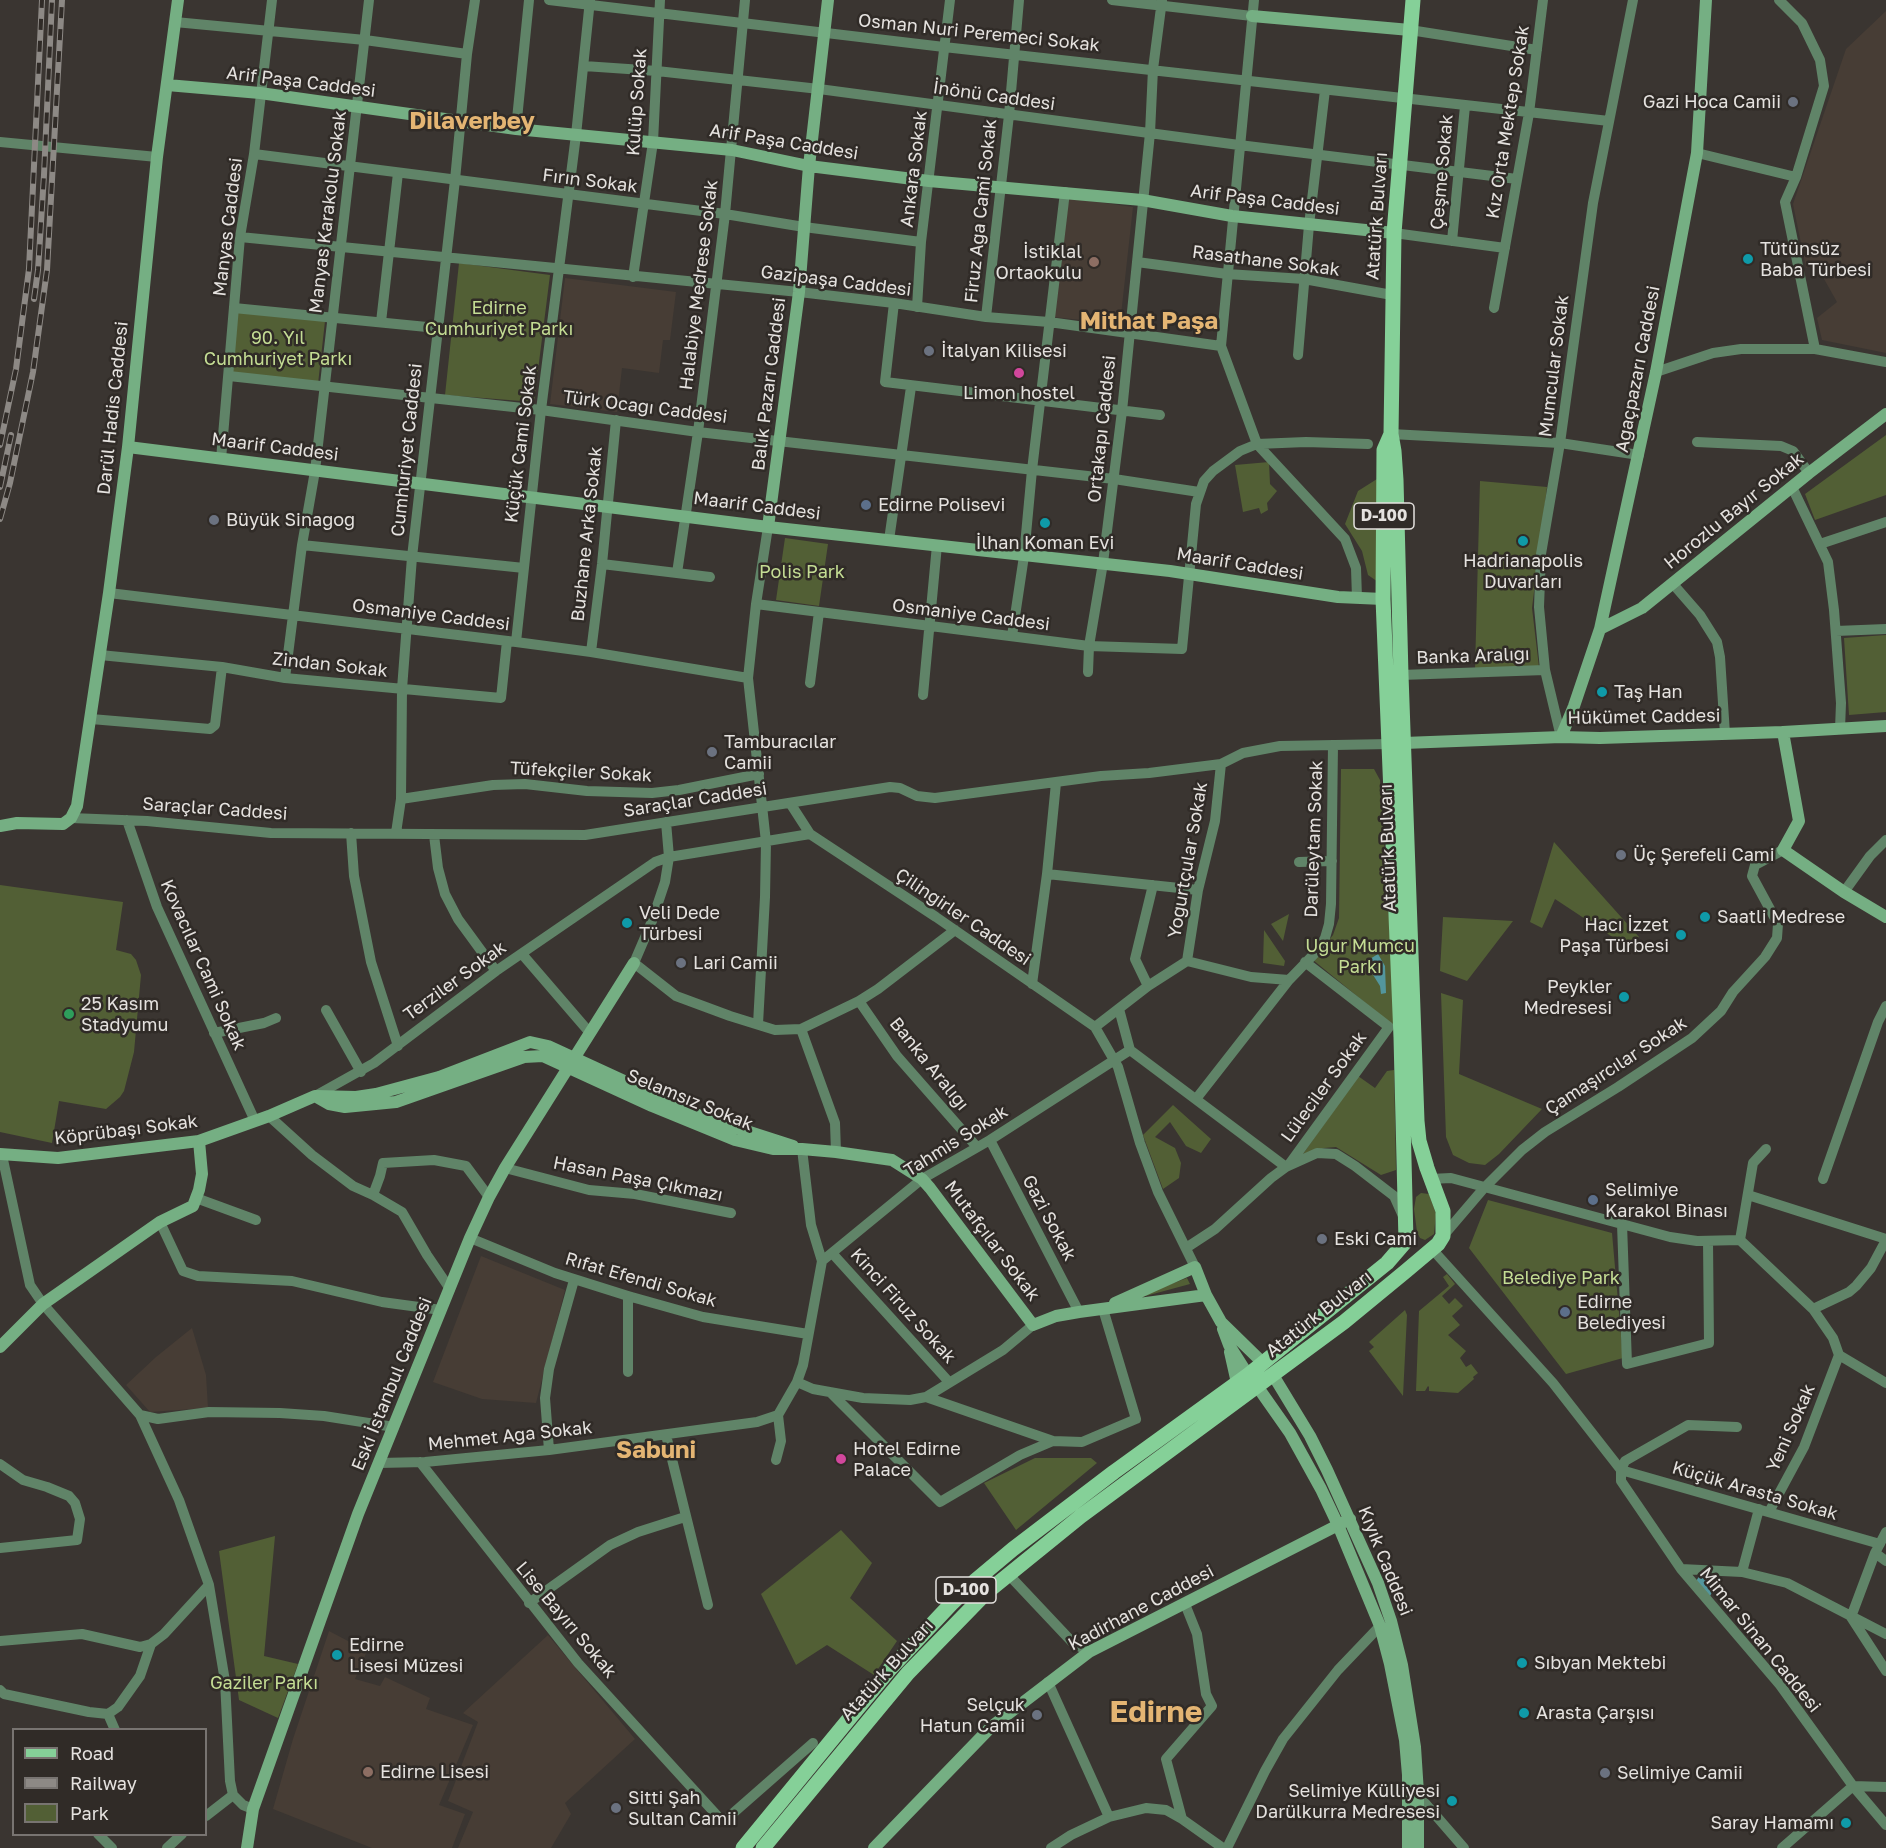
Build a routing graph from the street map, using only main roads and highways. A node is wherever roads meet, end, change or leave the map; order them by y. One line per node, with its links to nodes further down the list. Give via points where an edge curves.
1 (1413, 0): 2 (main road, Atatürk Bulvarı / D-100, via 1394,233)
2 (1391, 434): 3 (main road, Atatürk Bulvarı / D-100, via 1384,450); 4 (main road, Atatürk Bulvarı / D-100)
3 (1383, 599): 4 (main road); 5 (main road, Atatürk Bulvarı / D-100)
4 (1399, 599): 5 (main road, Atatürk Bulvarı / D-100, via 1401,675)
5 (1397, 744): 6 (main road, Atatürk Bulvarı / D-100, via 1417,1122); 7 (main road, Atatürk Bulvarı / D-100)
6 (1430, 1179): 7 (main road, via 1417,1180); 9 (main road, Atatürk Bulvarı / D-100, via 1443,1211 1443,1236)
7 (1406, 1189): 8 (main road, Atatürk Bulvarı / D-100)
8 (1407, 1226): 9 (main road, via 1416,1244); 10 (main road, Atatürk Bulvarı / D-100, via 1406,1241 1387,1263)
9 (1432, 1249): 11 (main road, Atatürk Bulvarı / D-100)
10 (1262, 1362): 11 (main road); 12 (main road, Atatürk Bulvarı / D-100)
11 (1273, 1375): 12 (main road, Atatürk Bulvarı / D-100)
12 (1247, 1381): 13 (main road, Atatürk Bulvarı / D-100, via 1114,1472 959,1596 890,1669); 14 (main road, Atatürk Bulvarı / D-100, via 977,1602 908,1673)
13 (743, 1848)
14 (763, 1848)

